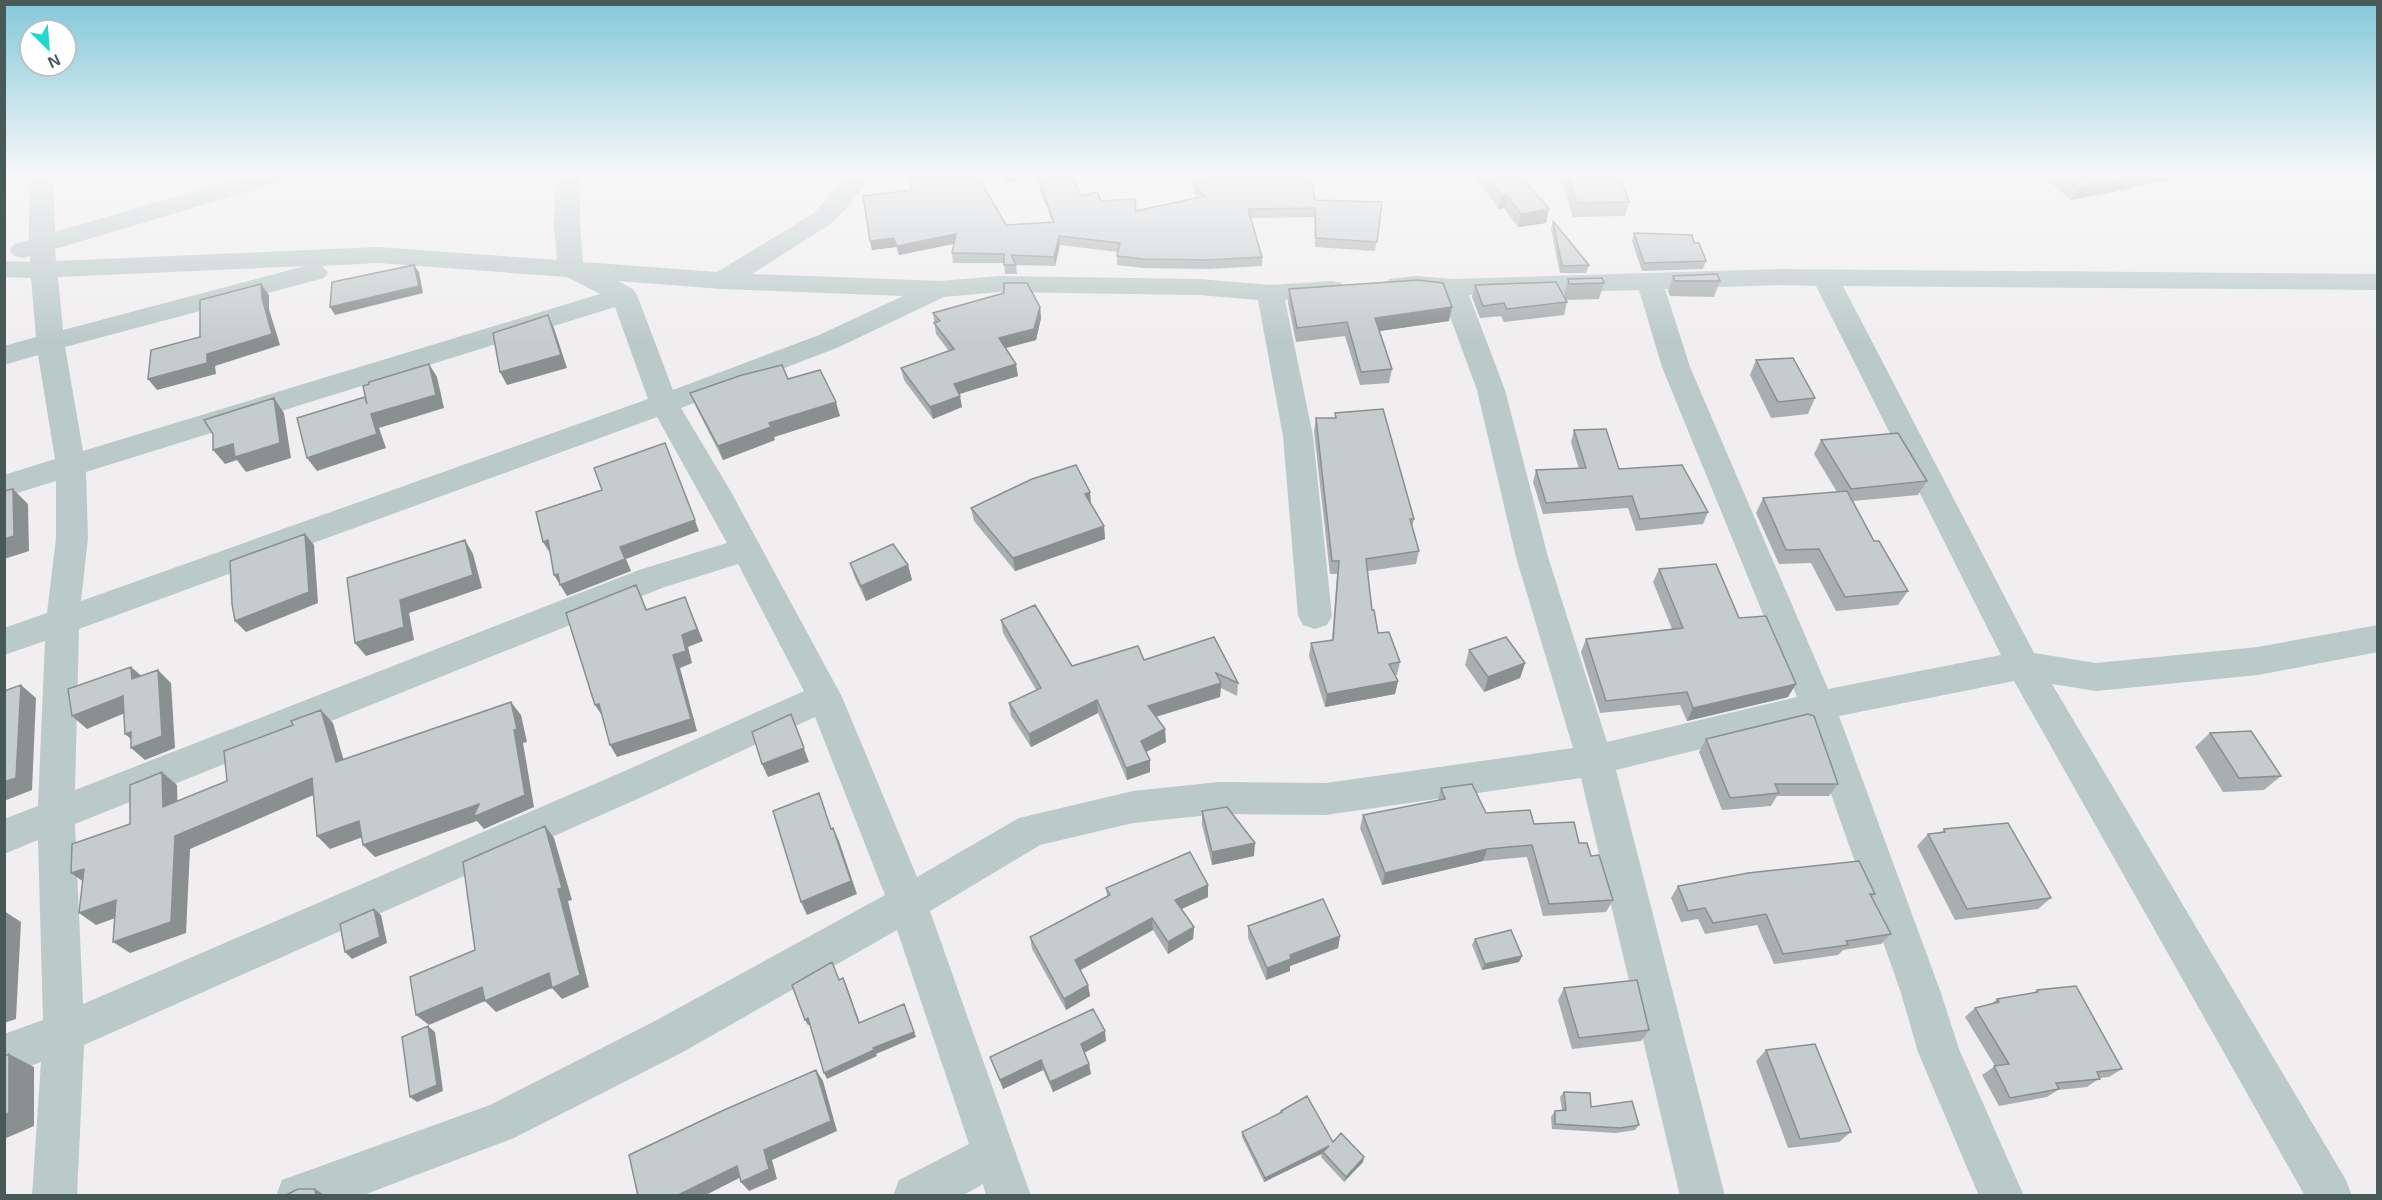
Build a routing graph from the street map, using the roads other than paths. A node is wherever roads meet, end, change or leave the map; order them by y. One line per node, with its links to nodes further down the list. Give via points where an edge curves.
1 (42, 231): 7 (street)
2 (119, 231): 7 (street)
3 (568, 231): 9 (street)
4 (803, 231): 12 (street)
5 (4, 254): 7 (street)
6 (378, 255): 7 (street); 9 (street); 18 (street)
7 (43, 258): 8 (street); 18 (street)
8 (4, 269)
9 (571, 269): 12 (street); 17 (street)
10 (1825, 277): 11 (street); 13 (street); 28 (street)
11 (1649, 280): 14 (street); 30 (street, via 1676,367)
12 (722, 281): 15 (street)
13 (2378, 282)
14 (1453, 287): 16 (street, via 1416,284); 31 (street, via 1491,390 1532,557)
15 (940, 289): 16 (street, via 999,284 1198,287); 20 (street, via 829,341)
16 (1270, 293): 24 (street, via 1298,436)
17 (624, 295): 20 (street); 21 (street)
18 (50, 342): 19 (street); 21 (street)
19 (4, 356)
20 (664, 404): 23 (street); 25 (street)
21 (72, 466): 22 (street); 25 (street, via 72,538)
22 (4, 486)
23 (747, 549): 29 (street); 32 (street, via 651,579)
24 (1315, 616)
25 (62, 623): 27 (street); 32 (street)
26 (2378, 638): 28 (street, via 2258,661 2096,677)
27 (4, 642)
28 (2023, 665): 30 (street); 44 (street)
29 (825, 697): 34 (street); 35 (street)
30 (1818, 706): 31 (street); 43 (street, via 1939,1052)
31 (1595, 760): 34 (street, via 1326,799 1219,798 1133,807 1032,830); 42 (street)
32 (56, 816): 33 (street); 35 (street)
33 (4, 837)
34 (908, 903): 37 (street); 39 (street, via 668,1037 499,1123)
35 (64, 1033): 36 (street); 38 (street)
36 (4, 1055)
37 (995, 1154): 40 (street); 41 (street)
38 (54, 1196)
39 (298, 1196)
40 (915, 1196)
41 (1009, 1196)
42 (1703, 1196)
43 (2002, 1196)
44 (2330, 1196)

